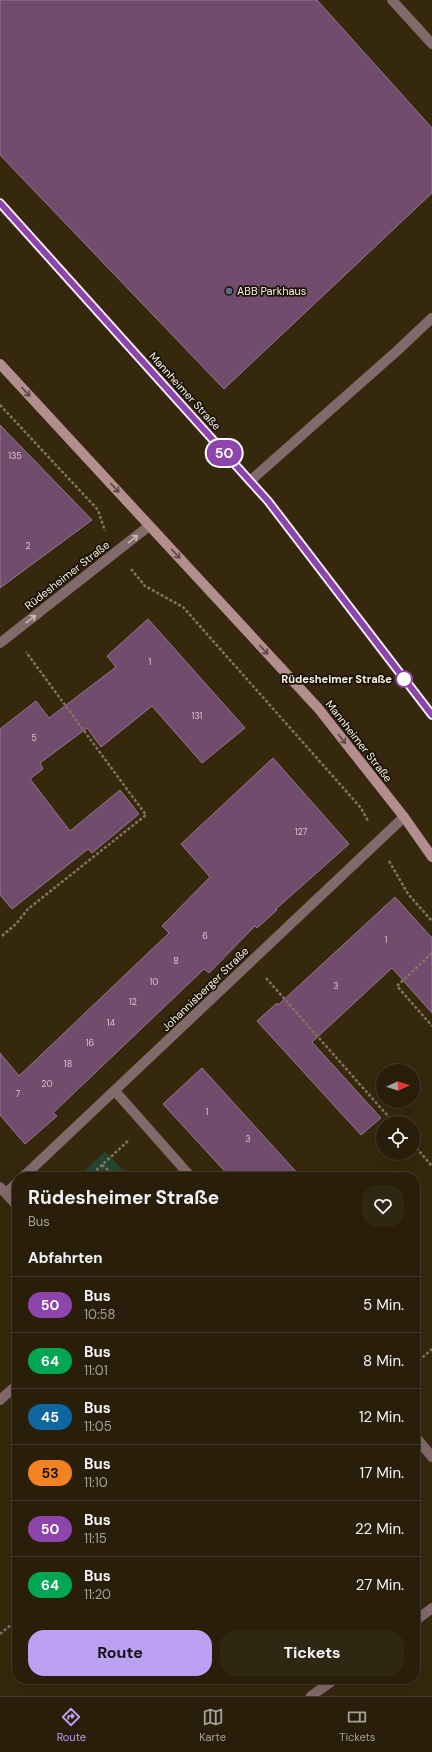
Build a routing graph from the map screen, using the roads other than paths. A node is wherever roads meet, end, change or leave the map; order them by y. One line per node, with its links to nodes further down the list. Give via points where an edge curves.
1 (392, 0): 2 (street)
2 (432, 44)
3 (0, 203): 6 (main road, Mannheimer Straße)
4 (432, 318): 6 (street)
5 (0, 364): 7 (main road, Mannheimer Straße, one-way to 7)
6 (250, 482): 9 (main road, Mannheimer Straße, via 268,501)
7 (149, 526): 8 (street, Rüdesheimer Straße, one-way to 7); 10 (main road, Mannheimer Straße, one-way to 10, via 318,708)
8 (0, 643)
9 (432, 715)
10 (404, 817): 11 (main road, Mannheimer Straße); 12 (street, Johannisberger Straße)
11 (431, 855)
12 (116, 1091): 13 (street, Johannisberger Straße); 14 (street)
13 (28, 1172)
14 (187, 1172)
15 (12, 1186): 16 (street)
16 (3, 1190): 17 (street)
17 (12, 1200)
18 (12, 1389): 19 (street)
19 (0, 1400)
20 (420, 1442): 21 (street)
21 (432, 1457)
22 (432, 1608): 23 (street)
23 (420, 1617)
24 (328, 1684): 25 (street)
25 (311, 1696)

